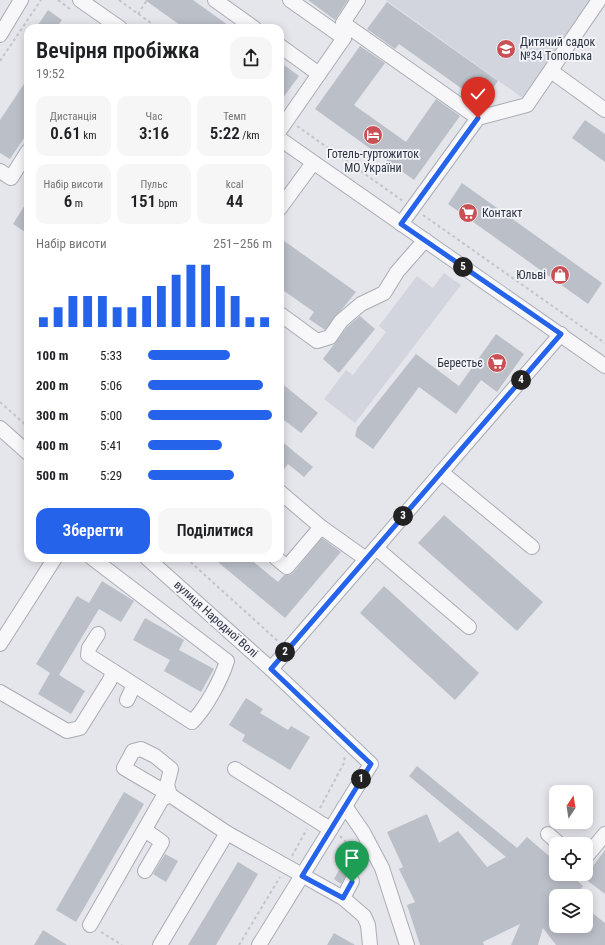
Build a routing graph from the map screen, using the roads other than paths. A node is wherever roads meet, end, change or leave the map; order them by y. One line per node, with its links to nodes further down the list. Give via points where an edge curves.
1 (21, 0): 10 (street)
2 (80, 0): 8 (street)
3 (215, 0): 9 (street)
4 (290, 0): 11 (street)
5 (358, 0): 7 (street)
6 (600, 5): 13 (street)
7 (342, 23): 11 (street); 16 (street)
8 (114, 24)
9 (248, 24)
10 (0, 35)
11 (344, 38): 14 (street)
12 (284, 49): 14 (street)
13 (551, 71): 15 (street); 16 (street, via 527,105)
14 (319, 74): 17 (street)
15 (605, 110)
16 (478, 118): 23 (street)
17 (284, 124)
18 (284, 143): 20 (street)
19 (24, 157): 21 (street, via 11,178)
20 (313, 163): 22 (street); 23 (street)
21 (0, 171)
22 (284, 203)
23 (401, 224): 24 (street)
24 (424, 240): 25 (street, via 397,272 384,293 361,304 341,321 330,337 317,341); 26 (street)
25 (284, 317)
26 (561, 334): 27 (street); 30 (street)
27 (605, 366)
28 (0, 428): 29 (street)
29 (24, 449)
30 (441, 472): 33 (street); 34 (street)
31 (284, 495): 32 (street)
32 (321, 526): 35 (street); 39 (street, via 287,567)
33 (532, 547)
34 (376, 548): 35 (street); 40 (street)
35 (366, 559): 43 (street)
36 (52, 562): 42 (street)
37 (97, 562): 45 (street, via 227,661 222,675 192,722)
38 (151, 562): 43 (street, вулиця Народної Волі)
39 (281, 562)
40 (469, 628)
41 (98, 634): 44 (street, via 89,648 88,655)
42 (0, 644)
43 (271, 669): 49 (street, вулиця Народної Волі, via 371,764)
44 (113, 670): 45 (street); 46 (street, via 110,680 80,728 67,731)
45 (134, 685): 47 (street)
46 (0, 692)
47 (127, 700)
48 (235, 769): 51 (street)
49 (345, 806): 51 (street); 65 (street, via 363,832 382,868)
50 (144, 830): 52 (street, via 162,799 170,794); 57 (street, via 162,842); 61 (street)
51 (330, 830): 58 (street)
52 (227, 833): 58 (street); 62 (street)
53 (548, 834): 55 (street)
54 (605, 834): 56 (street)
55 (551, 837)
56 (593, 849)
57 (145, 871)
58 (302, 876): 60 (street); 63 (street)
59 (352, 882): 60 (street)
60 (343, 898): 64 (street, via 364,916)
61 (90, 925)
62 (160, 945)
63 (259, 945)
64 (370, 945)
65 (407, 945)

